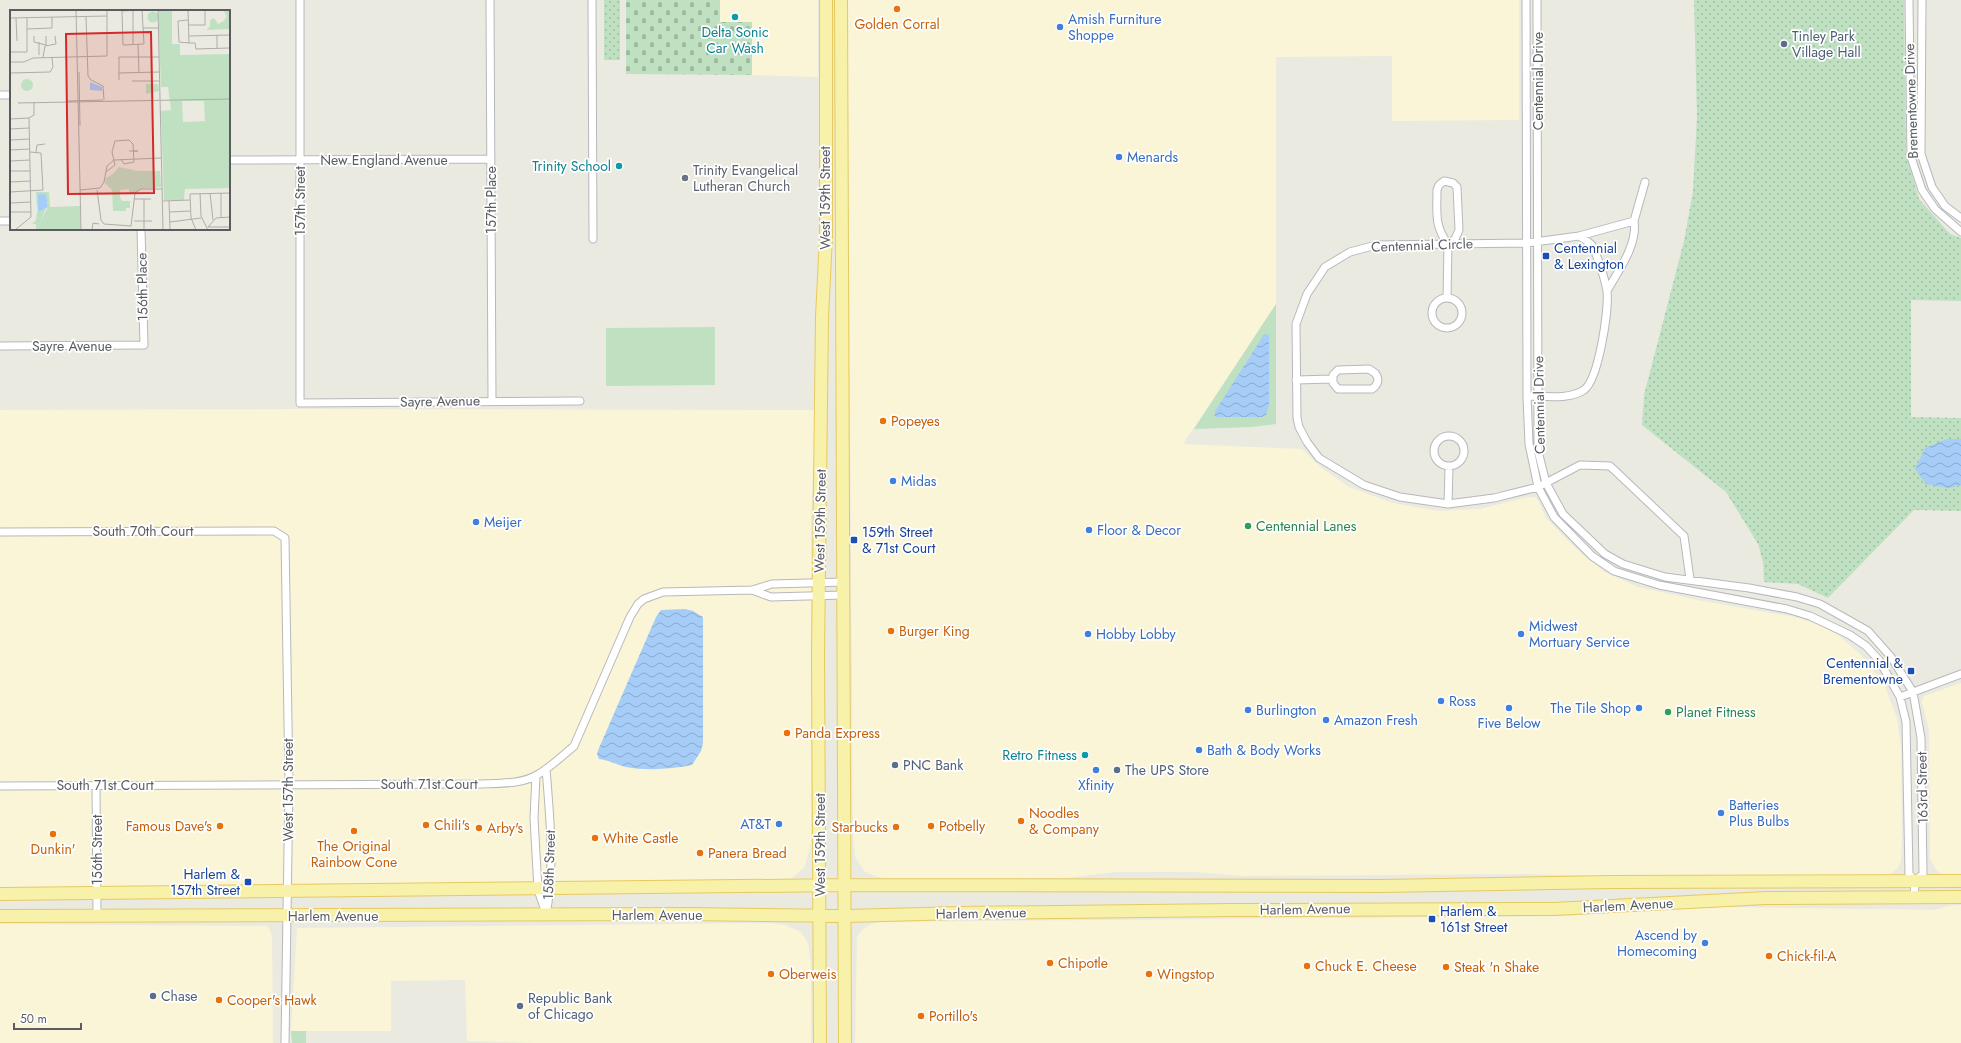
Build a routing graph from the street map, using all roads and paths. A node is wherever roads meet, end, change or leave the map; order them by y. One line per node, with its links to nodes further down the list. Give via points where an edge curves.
1 (300, 0): 14 (street, 157th Street)
2 (490, 0): 12 (street, 157th Place)
3 (592, 0): 23 (street)
4 (826, 0): 45 (main road, West 159th Street, via 826,237 822,316)
5 (841, 0): 46 (main road, West 159th Street)
6 (1526, 0): 25 (street, Centennial Drive)
7 (1537, 0): 24 (street, Centennial Drive)
8 (1909, 0): 10 (street, Brementowne Drive)
9 (1922, 0): 11 (street, Brementowne Drive)
10 (1910, 128): 11 (street); 21 (street, Brementowne Drive, via 1911,157 1922,190 1935,209)
11 (1920, 128): 16 (street, Brementowne Drive, via 1921,154 1932,187 1945,206)
12 (491, 159): 14 (street, New England Avenue); 35 (street, 157th Place)
13 (230, 160): 14 (street, New England Avenue)
14 (300, 160): 37 (street, 157th Street)
15 (1646, 182): 19 (street)
16 (1961, 218)
17 (10, 220): 18 (street)
18 (0, 221)
19 (1634, 221): 22 (street, Centennial Circle); 27 (street, via 1635,228 1628,252)
20 (141, 230): 29 (street, 156th Place)
21 (1961, 232)
22 (1579, 236): 24 (street, Centennial Circle); 27 (street, via 1592,245)
23 (593, 239)
24 (1538, 241): 25 (street, Centennial Circle); 34 (street, Centennial Drive)
25 (1527, 243): 26 (street, Centennial Circle); 33 (street, Centennial Drive)
26 (1448, 244): 26 (street, via 1437,227 1437,190 1444,181 1450,181 1457,187 1459,230 1455,239); 28 (street); 32 (street, Centennial Circle, via 1368,246 1350,252 1325,267 1307,294 1296,324)
27 (1607, 291): 34 (street, via 1606,320 1598,362 1591,382 1585,390 1575,395)
28 (1447, 298): 28 (street, via 1436,302 1431,313 1436,324 1447,328 1457,324 1462,313 1457,302)
29 (144, 345): 30 (street, Sayre Avenue)
30 (0, 346)
31 (1332, 379): 31 (street, via 1338,388 1368,389 1375,387 1378,380 1376,373 1368,370 1338,370); 32 (street)
32 (1296, 380): 41 (street, Centennial Circle, via 1299,427 1318,458 1364,484 1400,497)
33 (1527, 396): 34 (street); 40 (street, Centennial Drive, via 1529,444)
34 (1537, 396): 39 (street, Centennial Drive, via 1538,451)
35 (492, 400): 36 (street, Sayre Avenue); 37 (street, Sayre Avenue)
36 (580, 401)
37 (300, 403)
38 (1449, 467): 38 (street, via 1460,462 1464,451 1460,440 1449,436 1438,440 1434,451 1438,462); 41 (street)
39 (1546, 483): 40 (street, Centennial Circle); 44 (street, Centennial Drive, via 1563,514 1605,554 1623,564 1665,576); 44 (street, Centennial Circle, via 1580,465 1610,466 1684,536)
40 (1538, 487): 41 (street, Centennial Circle, via 1494,498); 52 (street, Centennial Drive, via 1554,517 1592,556 1614,571 1659,585 1787,609 1819,619 1866,646 1879,660)
41 (1448, 504)
42 (0, 532): 43 (street, South 70th Court, via 274,531)
43 (285, 538): 56 (street, West 157th Street)
44 (1690, 579): 51 (street, Centennial Drive, via 1797,597 1820,604 1868,631 1891,657)
45 (819, 582): 46 (street, South 71st Court); 47 (street, South 71st Court, via 772,584); 49 (main road, West 159th Street)
46 (844, 582): 48 (main road, West 159th Street)
47 (752, 590): 49 (street, South 71st Court, via 771,597); 53 (street, South 71st Court, via 656,593 638,604 574,746)
48 (844, 595): 49 (street, South 71st Court); 61 (main road, West 159th Street)
49 (819, 596): 60 (main road, West 159th Street)
50 (1961, 674): 51 (street)
51 (1913, 692): 52 (street); 58 (street, 163rd Street, via 1921,738 1923,874)
52 (1900, 697): 58 (street, 163rd Street, via 1908,747 1909,874)
53 (546, 769): 54 (street, South 71st Court); 62 (street, 158th Street)
54 (536, 776): 56 (street, South 71st Court, via 518,782 476,784); 63 (street, 158th Street, via 534,818)
55 (96, 784): 56 (street, South 71st Court); 57 (street, South 71st Court); 66 (street, 156th Street)
56 (289, 784): 64 (street, West 157th Street)
57 (0, 786)
58 (1915, 881): 59 (main road, Harlem Avenue); 61 (main road, Harlem Avenue, via 1381,886); 67 (street, 163rd Street)
59 (1961, 881)
60 (820, 885): 61 (main road, Harlem Avenue); 62 (main road, Harlem Avenue); 73 (main road, West 159th Street)
61 (846, 885): 74 (main road, West 159th Street)
62 (551, 889): 63 (main road, Harlem Avenue); 72 (street, 158th Street)
63 (538, 890): 64 (main road, Harlem Avenue); 72 (street, 158th Street)
64 (288, 892): 66 (main road, Harlem Avenue); 71 (street, West 157th Street)
65 (0, 894): 66 (main road, Harlem Avenue)
66 (97, 894): 70 (street, 156th Street)
67 (1914, 897): 68 (main road, Harlem Avenue); 74 (main road, Harlem Avenue, via 1766,898 1554,909 1232,910)
68 (1961, 897)
69 (0, 916): 70 (main road, Harlem Avenue)
70 (97, 916): 71 (main road, Harlem Avenue)
71 (287, 916): 72 (main road, Harlem Avenue); 75 (street, West 157th Street)
72 (546, 916): 73 (main road, Harlem Avenue)
73 (820, 916): 74 (main road, Harlem Avenue); 76 (main road, West 159th Street)
74 (846, 916): 77 (main road, West 159th Street)
75 (286, 1043)
76 (820, 1043)
77 (846, 1043)

